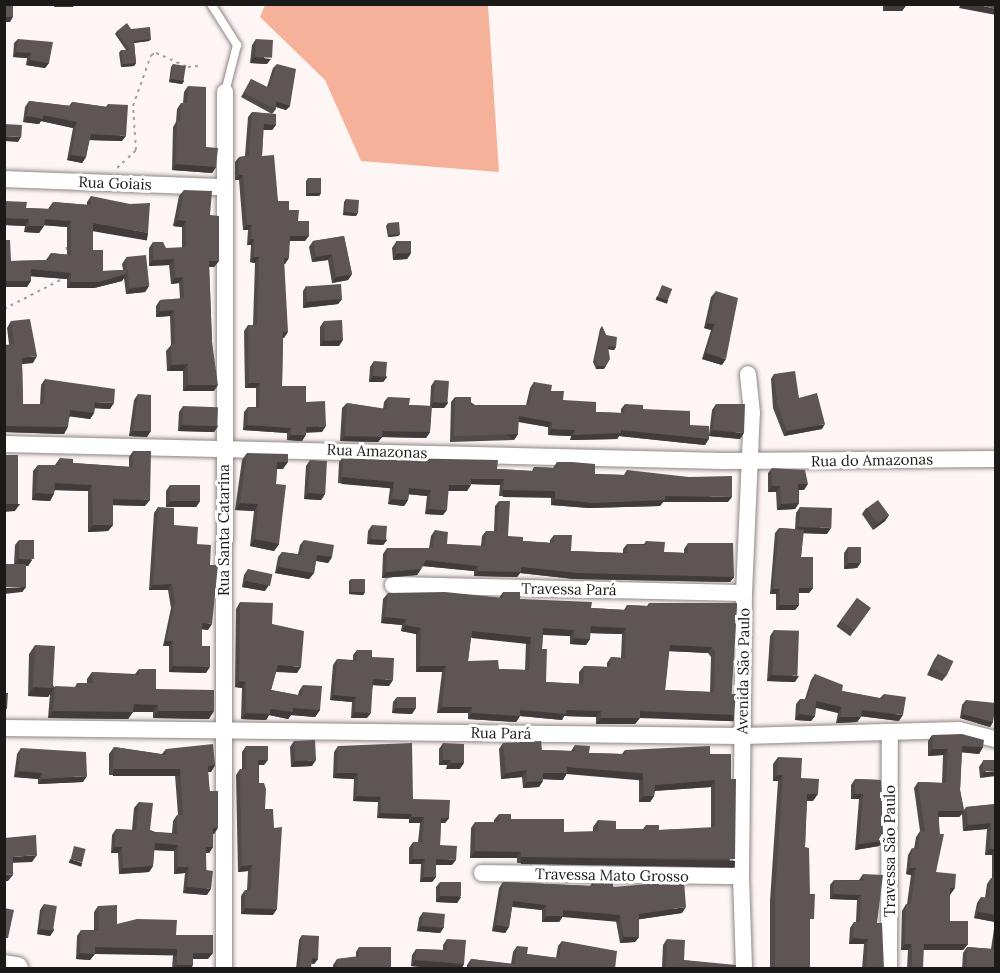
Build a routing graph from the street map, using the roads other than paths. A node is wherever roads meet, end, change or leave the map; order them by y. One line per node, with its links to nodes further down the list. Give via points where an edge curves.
1 (211, 4): 2 (lane, via 237,45)
2 (225, 92): 4 (street, Rua Santa Catarina)
3 (4, 179): 4 (street, Rua Goiais)
4 (225, 187): 7 (street, Rua Santa Catarina)
5 (748, 374): 9 (street, Avenida São Paulo, via 752,413)
6 (4, 444): 7 (street, Rua Amazonas)
7 (224, 447): 9 (street, Rua Amazonas); 13 (street, Rua Santa Catarina)
8 (996, 459): 9 (street, Rua do Amazonas)
9 (749, 461): 11 (street, Avenida São Paulo)
10 (393, 585): 11 (street, Travessa Pará)
11 (744, 593): 15 (street, Avenida São Paulo)
12 (4, 728): 13 (street, Rua Pará)
13 (222, 731): 15 (street, Rua Pará); 21 (street, Rua Santa Catarina)
14 (890, 734): 15 (street, Rua Pará); 16 (street, Rua Pará, via 959,730); 23 (street, Travessa São Paulo)
15 (742, 736): 18 (street, Avenida São Paulo)
16 (996, 739)
17 (482, 873): 18 (street, Travessa Mato Grosso)
18 (741, 876): 22 (street, Avenida São Paulo)
19 (4, 966): 20 (street)
20 (17, 969)
21 (224, 969)
22 (744, 969)
23 (889, 969)

